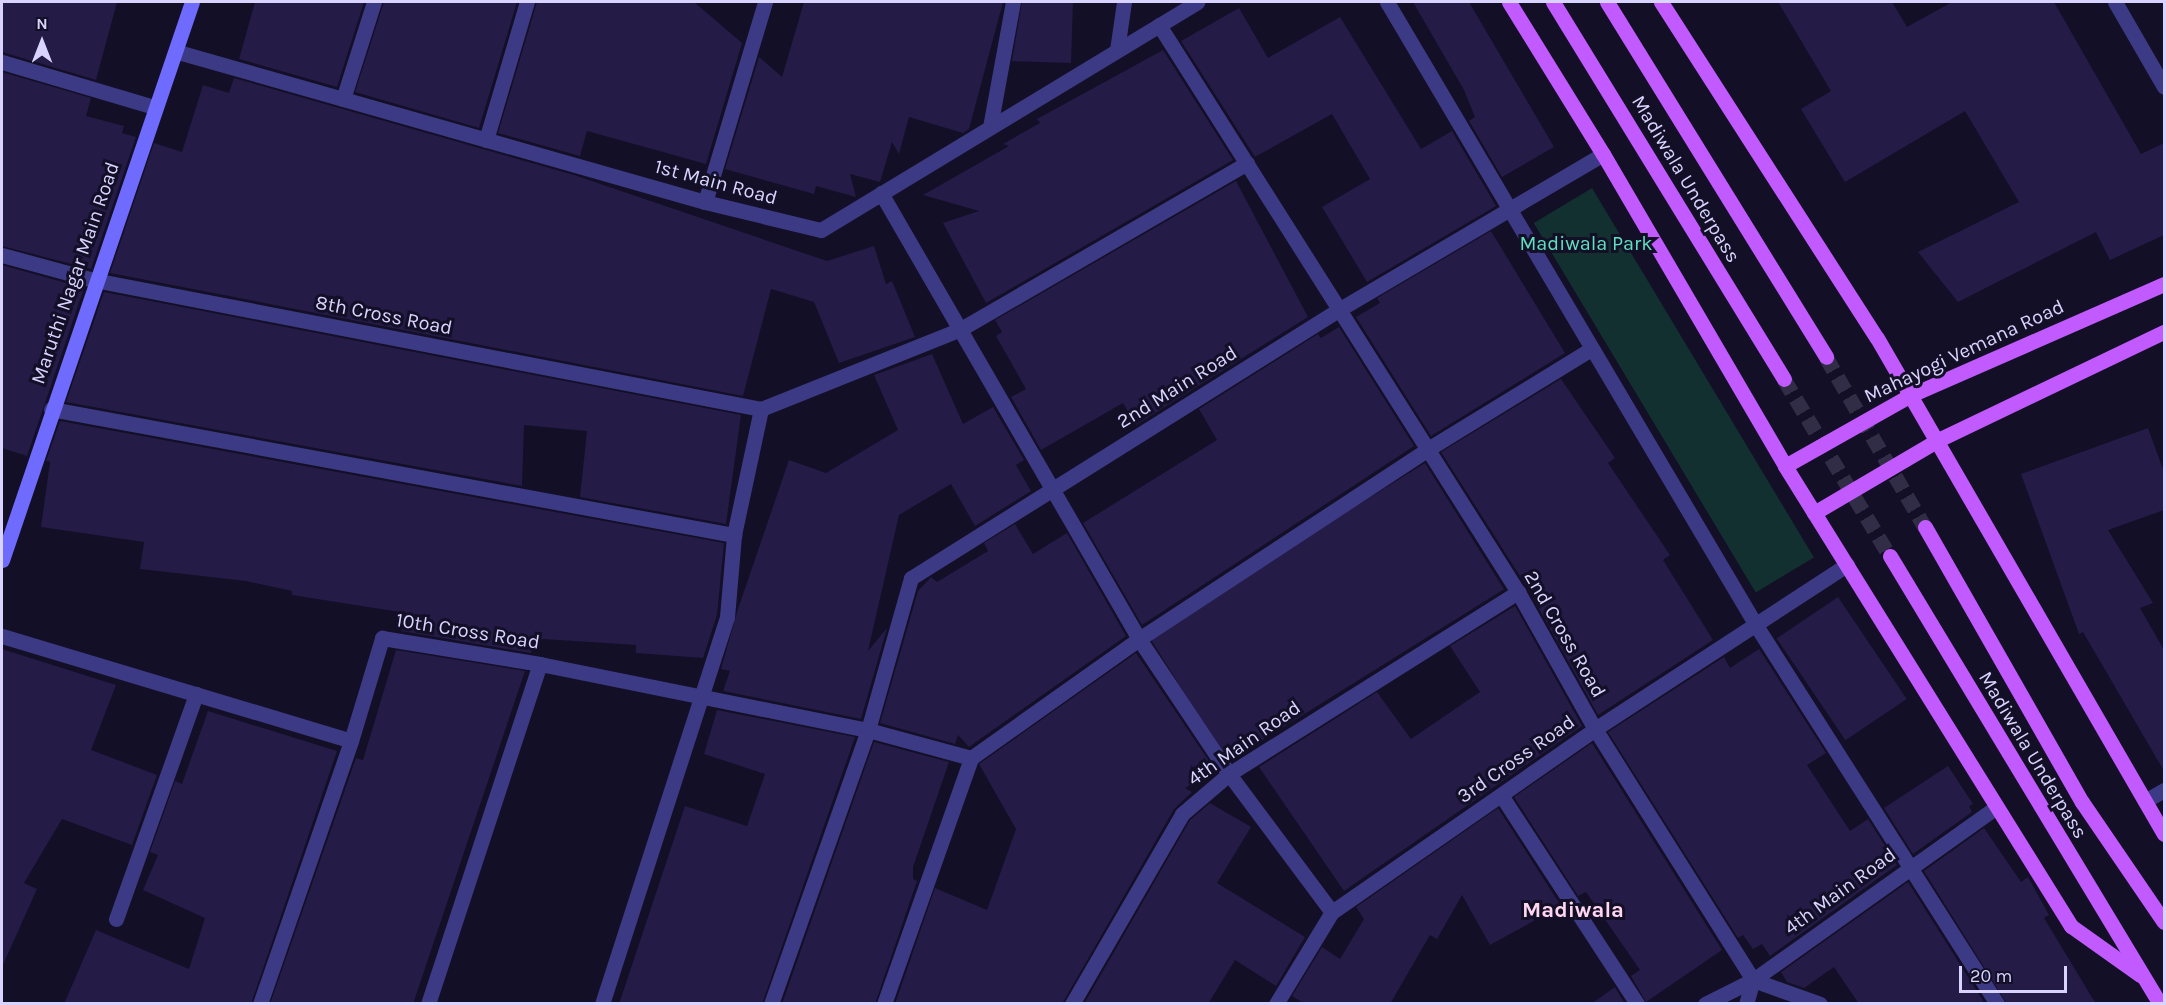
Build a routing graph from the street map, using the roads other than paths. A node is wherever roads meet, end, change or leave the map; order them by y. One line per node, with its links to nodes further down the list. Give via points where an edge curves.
1 (192, 2): 16 (main road, Maruthi Nagar Main Road)
2 (374, 2): 19 (street)
3 (527, 2): 22 (street)
4 (765, 2): 26 (street)
5 (1013, 2): 21 (street)
6 (1124, 2): 15 (street)
7 (1197, 2): 14 (street, 1st Main Road)
8 (1387, 2): 27 (street)
9 (1509, 2): 23 (main road)
10 (1553, 2): 36 (main road, Madiwala Underpass)
11 (1607, 2): 35 (main road, Madiwala Underpass)
12 (1661, 2): 37 (main road)
13 (2115, 2): 18 (street)
14 (1159, 25): 15 (street, 1st Main Road); 24 (street, 2nd Cross Road)
15 (1117, 50): 21 (street, 1st Main Road)
16 (177, 52): 19 (street, 1st Main Road); 20 (main road, Maruthi Nagar Main Road)
17 (2, 62): 20 (street)
18 (2164, 87)
19 (343, 99): 22 (street, 1st Main Road)
20 (154, 107): 29 (main road, Maruthi Nagar Main Road)
21 (990, 127): 25 (street, 1st Main Road)
22 (486, 140): 26 (street, 1st Main Road)
23 (1603, 154): 27 (street, 2nd Main Road); 42 (main road)
24 (1247, 163): 31 (street, 2nd Cross Road); 32 (street)
25 (881, 193): 26 (street, 1st Main Road, via 821,230); 32 (street)
26 (705, 202)
27 (1509, 213): 31 (street, 2nd Main Road); 34 (street)
28 (2, 255): 29 (street, 8th Cross Road)
29 (94, 280): 38 (main road, Maruthi Nagar Main Road); 39 (street, 8th Cross Road)
30 (2164, 284): 37 (main road, Mahayogi Vemana Road)
31 (1340, 309): 41 (street, 2nd Cross Road); 43 (street, 2nd Main Road)
32 (959, 330): 39 (street); 43 (street)
33 (2164, 332): 40 (main road)
34 (1590, 349): 41 (street); 52 (street)
35 (1826, 357)
36 (1784, 379)
37 (1911, 394): 40 (main road); 42 (main road, Mahayogi Vemana Road)
38 (51, 409): 46 (main road, Maruthi Nagar Main Road); 47 (street)
39 (761, 409): 47 (street)
40 (1936, 441): 44 (main road); 65 (main road)
41 (1428, 449): 51 (street, 2nd Cross Road); 54 (street)
42 (1785, 466): 44 (main road)
43 (1050, 491): 54 (street); 59 (street, 2nd Main Road, via 910,578)
44 (1814, 513): 50 (main road)
45 (1925, 527): 71 (main road, Madiwala Underpass, via 2082,802)
46 (7, 528): 49 (main road, Maruthi Nagar Main Road)
47 (734, 535): 57 (street, via 728,617)
48 (1890, 556): 72 (main road, Madiwala Underpass)
49 (2, 561)
50 (1846, 565): 52 (street, 3rd Cross Road); 66 (main road)
51 (1518, 592): 58 (street, 2nd Cross Road); 62 (street, 4th Main Road)
52 (1757, 627): 58 (street, 3rd Cross Road); 68 (street)
53 (2, 636): 56 (street)
54 (1139, 639): 61 (street); 62 (street)
55 (540, 664): 57 (street, 10th Cross Road); 60 (street, 10th Cross Road, via 382,638); 75 (street)
56 (196, 694): 60 (street); 70 (street)
57 (703, 697): 59 (street, 10th Cross Road); 76 (street)
58 (1595, 729): 64 (street, 3rd Cross Road); 73 (street, 2nd Cross Road)
59 (868, 730): 61 (street, 10th Cross Road); 77 (street, 2nd Main Road)
60 (351, 741): 74 (street)
61 (971, 758): 78 (street)
62 (1229, 774): 69 (street); 79 (street, 4th Main Road, via 1169,828)
63 (2164, 790): 65 (street)
64 (1501, 795): 69 (street, 3rd Cross Road); 81 (street)
65 (2145, 801): 67 (main road)
66 (1996, 807): 68 (street, 4th Main Road); 72 (main road, via 2071,926)
67 (2164, 834)
68 (1911, 865): 73 (street, 4th Main Road); 85 (street)
69 (1332, 912): 80 (street, 3rd Cross Road)
70 (116, 920)
71 (2164, 922)
72 (2140, 975): 86 (main road, Madiwala Underpass)
73 (1753, 980): 82 (street, 4th Main Road); 83 (street); 84 (street)
74 (260, 1004)
75 (428, 1004)
76 (602, 1004)
77 (771, 1004)
78 (884, 1004)
79 (1072, 1004)
80 (1276, 1004)
81 (1637, 1004)
82 (1704, 1004)
83 (1746, 1004)
84 (1820, 1004)
85 (1997, 1004)
86 (2160, 1004)

